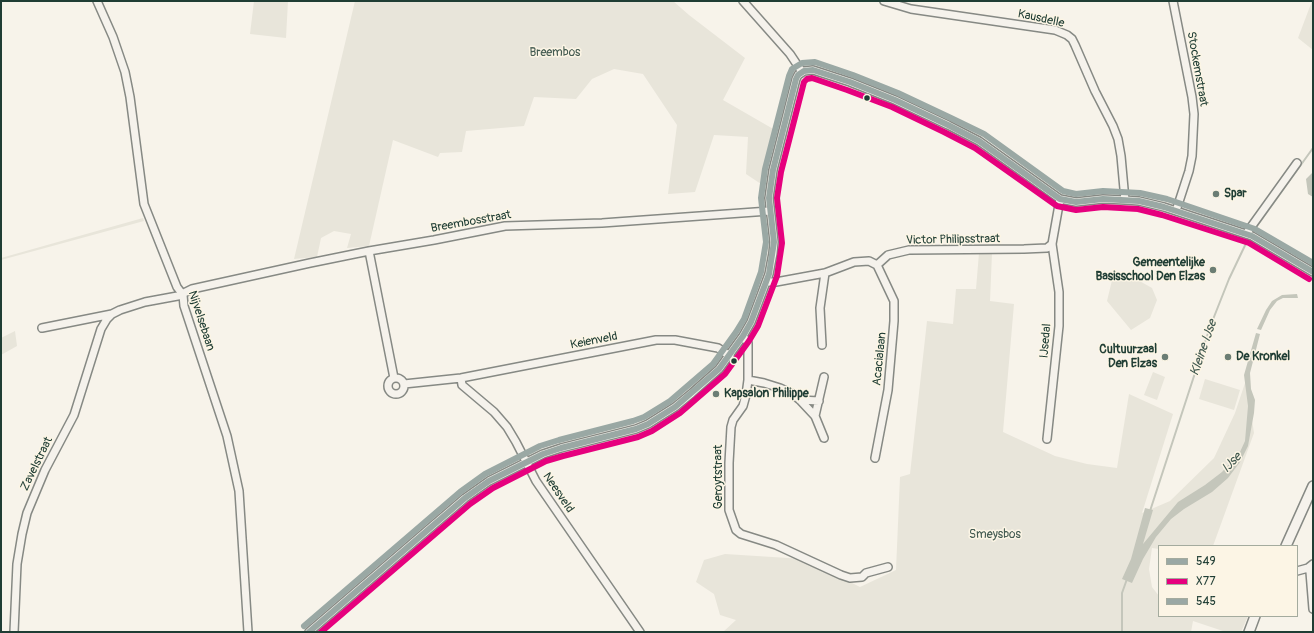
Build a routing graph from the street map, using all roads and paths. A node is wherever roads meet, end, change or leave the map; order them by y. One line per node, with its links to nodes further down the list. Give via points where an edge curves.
1 (97, 1): 18 (street, Nijvelsebaan, via 125,72 144,204)
2 (743, 1): 5 (street, via 790,54)
3 (884, 1): 8 (street, Kausdelle, via 911,9 1055,30 1067,35 1075,45 1118,139)
4 (1173, 1): 10 (street, Stockemstraat, via 1194,114 1192,156)
5 (802, 72): 7 (street, via 813,70 850,82 948,125 979,141); 9 (street, via 796,79 772,170)
6 (1297, 163): 11 (street)
7 (1060, 199): 8 (street, via 1076,202); 12 (street)
8 (1125, 200): 10 (street, via 1151,203)
9 (770, 211): 13 (street, Breembosstraat, via 602,223 505,226); 17 (street, via 774,242)
10 (1176, 211): 11 (street)
11 (1249, 235): 15 (street)
12 (1052, 244): 14 (street, Victor Philipsstraat, via 1047,248 1024,249 909,250 888,255); 33 (street, IJsedal, via 1059,292 1059,326)
13 (368, 251): 18 (street, Breembosstraat, via 192,289); 25 (street)
14 (877, 264): 16 (street, via 869,261 854,262); 34 (street, Acacialaan, via 894,301 894,321 888,390)
15 (1313, 272)
16 (825, 273): 17 (street); 22 (street, via 820,308)
17 (766, 282): 21 (street, via 757,309)
18 (182, 295): 19 (street, via 145,302); 44 (street, Nijvelsebaan, via 227,436 239,491)
19 (112, 314): 20 (street); 43 (street, Zavelstraat, via 101,329 74,415 45,470 27,513 17,564)
20 (42, 328)
21 (743, 336): 23 (street); 27 (street, Geroytstraat, via 748,343)
22 (822, 345)
23 (730, 356): 26 (street, Keienveld, via 718,348 675,340 656,340); 35 (street, via 692,393 648,424 561,448)
24 (824, 377): 30 (street)
25 (394, 378): 28 (street, via 402,380); 28 (street, via 388,385 390,392 402,392)
26 (461, 378): 28 (street); 35 (street, Neesveld, via 462,385 494,412 507,427)
27 (748, 380): 29 (street, via 780,388); 39 (street, Geroytstraat, via 743,406 733,420 730,436 729,510 736,530 850,578)
28 (404, 384)
29 (800, 400): 30 (street); 31 (street)
30 (819, 401): 31 (street)
31 (815, 416): 32 (street)
32 (824, 438)
33 (1047, 439)
34 (875, 458)
35 (526, 461): 45 (street, via 489,481 465,498); 46 (street, Neesveld, via 536,481)
36 (1313, 486): 37 (main road)
37 (1286, 545)
38 (1310, 566): 40 (street); 41 (street)
39 (888, 567)
40 (1298, 571)
41 (1313, 609)
42 (1255, 617): 47 (main road)
43 (14, 632)
44 (248, 632)
45 (309, 632)
46 (640, 632)
47 (1249, 632)

